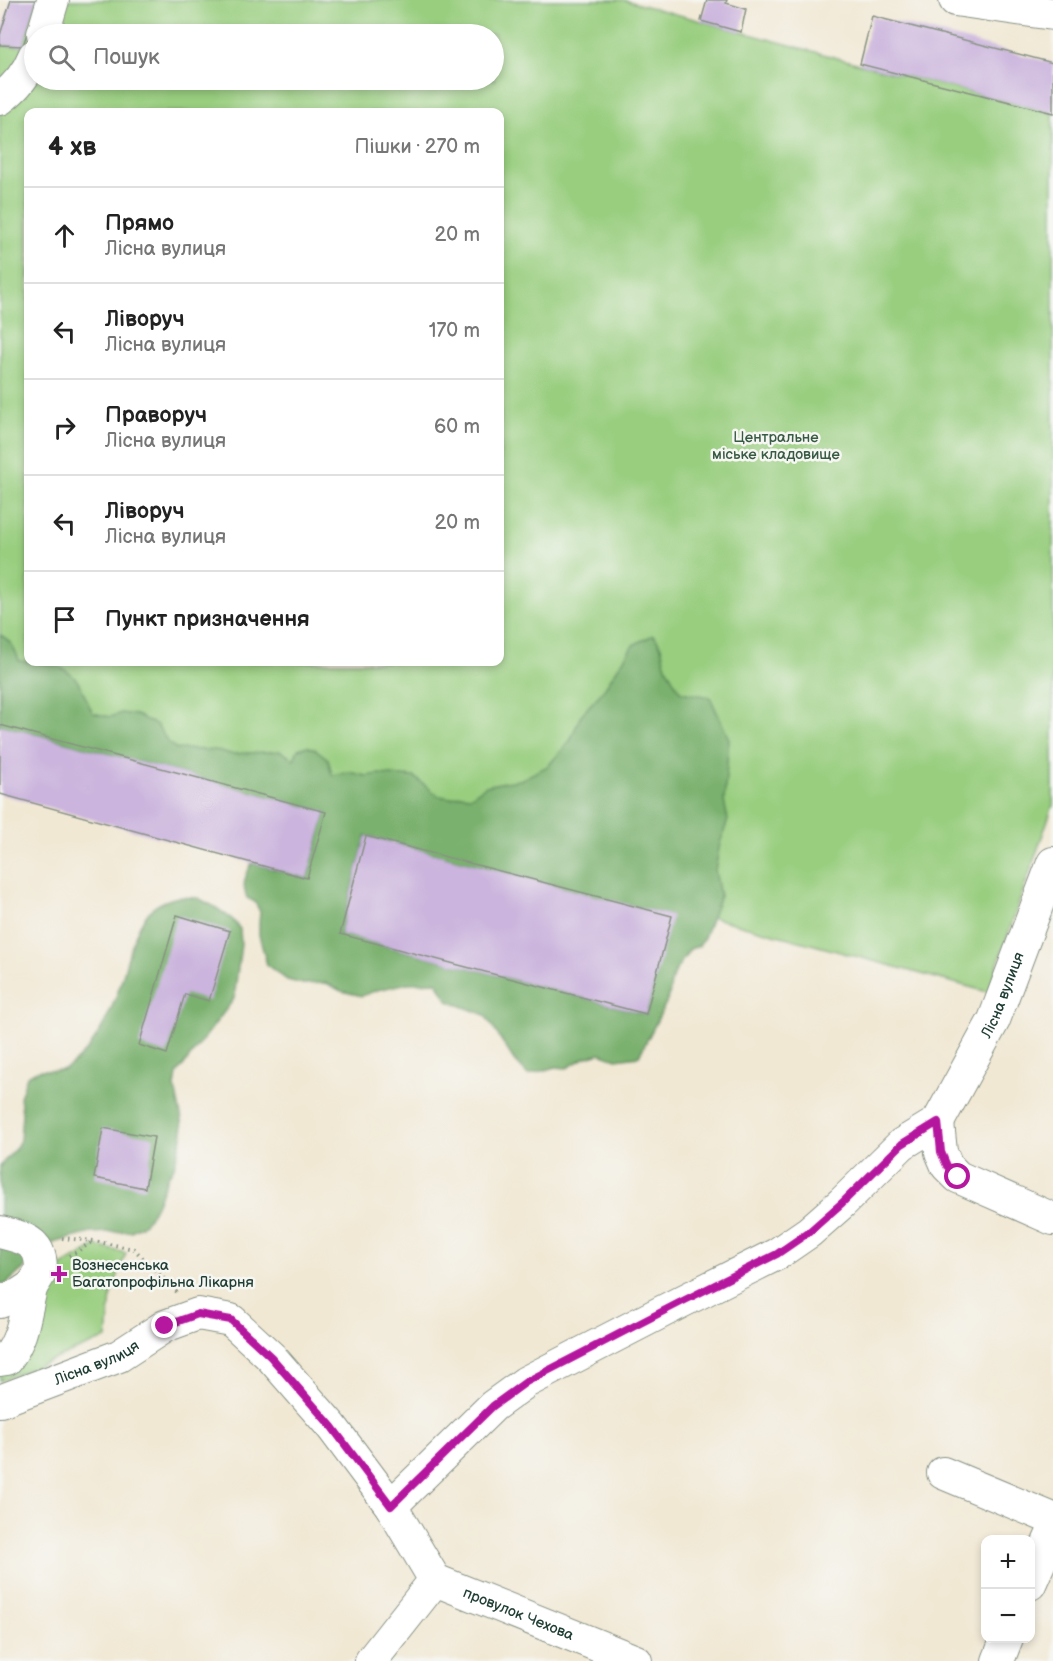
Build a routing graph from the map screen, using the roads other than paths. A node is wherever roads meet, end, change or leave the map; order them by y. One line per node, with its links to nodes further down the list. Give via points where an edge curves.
1 (53, 0): 4 (street)
2 (955, 0): 3 (street)
3 (1053, 14)
4 (46, 24)
5 (24, 74): 6 (street)
6 (0, 99)
7 (1053, 863): 8 (street, Лісна вулиця, via 994,1020)
8 (938, 1122): 9 (street, via 941,1152 958,1177); 16 (street, Лісна вулиця, via 902,1144 842,1203 777,1254 526,1382 493,1406)
9 (1053, 1219)
10 (12, 1236): 11 (street, via 35,1247 40,1258 40,1273)
11 (32, 1286): 12 (street); 13 (street, via 17,1345 7,1359)
12 (0, 1302)
13 (0, 1360)
14 (0, 1401): 16 (street, Лісна вулиця, via 119,1356 165,1326 198,1314 231,1320 271,1357 332,1427)
15 (943, 1473): 17 (street)
16 (391, 1506): 20 (street)
17 (1053, 1519)
18 (1053, 1533): 19 (street)
19 (1035, 1573)
20 (435, 1580): 22 (street); 23 (street, провулок Чехова)
21 (1005, 1643): 24 (street)
22 (371, 1661)
23 (636, 1661)
24 (998, 1661)

